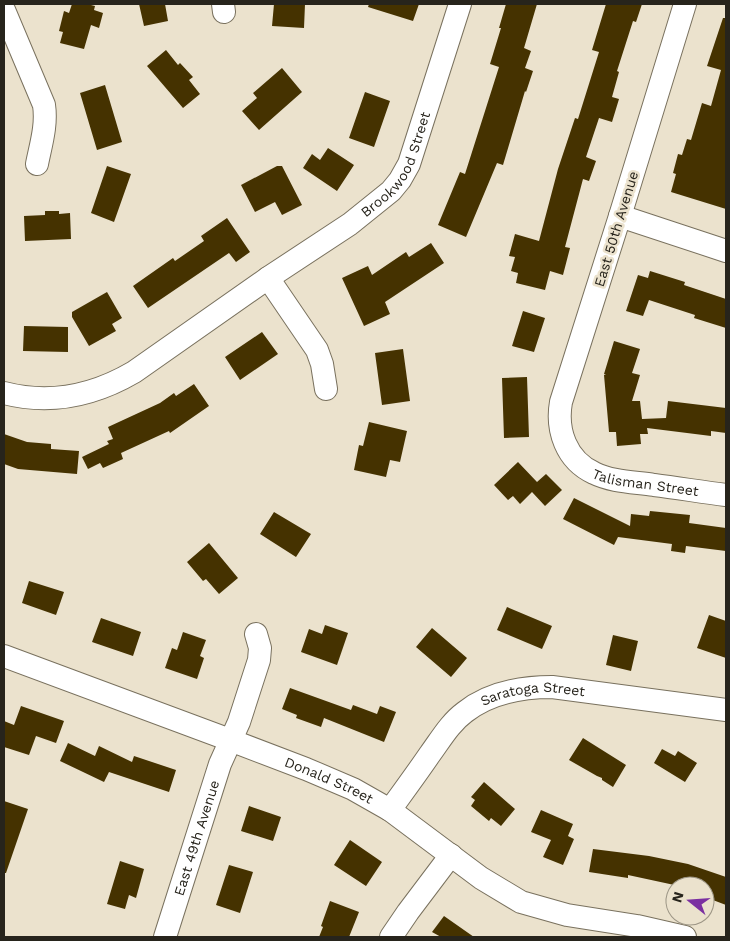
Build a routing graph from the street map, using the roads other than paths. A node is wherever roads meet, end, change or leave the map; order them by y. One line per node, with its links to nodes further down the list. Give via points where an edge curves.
1 (460, 4): 7 (street, Brookwood Street, via 409,164 400,180 350,224)
2 (685, 4): 5 (street, East 50th Avenue)
3 (4, 10): 4 (street, via 44,105 46,116)
4 (38, 164)
5 (620, 216): 6 (street); 10 (street, East 50th Avenue, via 561,402 559,427)
6 (726, 251)
7 (268, 278): 8 (street, via 316,350); 9 (street, Brookwood Street, via 134,372 104,388 49,398)
8 (326, 389)
9 (4, 393)
10 (571, 454): 11 (street, Talisman Street, via 581,465 608,478)
11 (726, 495)
12 (256, 634): 15 (street, East 49th Avenue, via 260,653 239,722)
13 (4, 656): 15 (street, Donald Street)
14 (726, 710): 16 (street, Saratoga Street, via 552,687 508,692 486,699 451,725)
15 (230, 740): 16 (street, Donald Street, via 353,789); 19 (street, East 49th Avenue)
16 (390, 810): 17 (street, Donald Street)
17 (451, 856): 18 (street, Donald Street, via 521,902); 20 (street)
18 (636, 932): 21 (street, Donald Street)
19 (166, 937)
20 (391, 937)
21 (685, 937)

